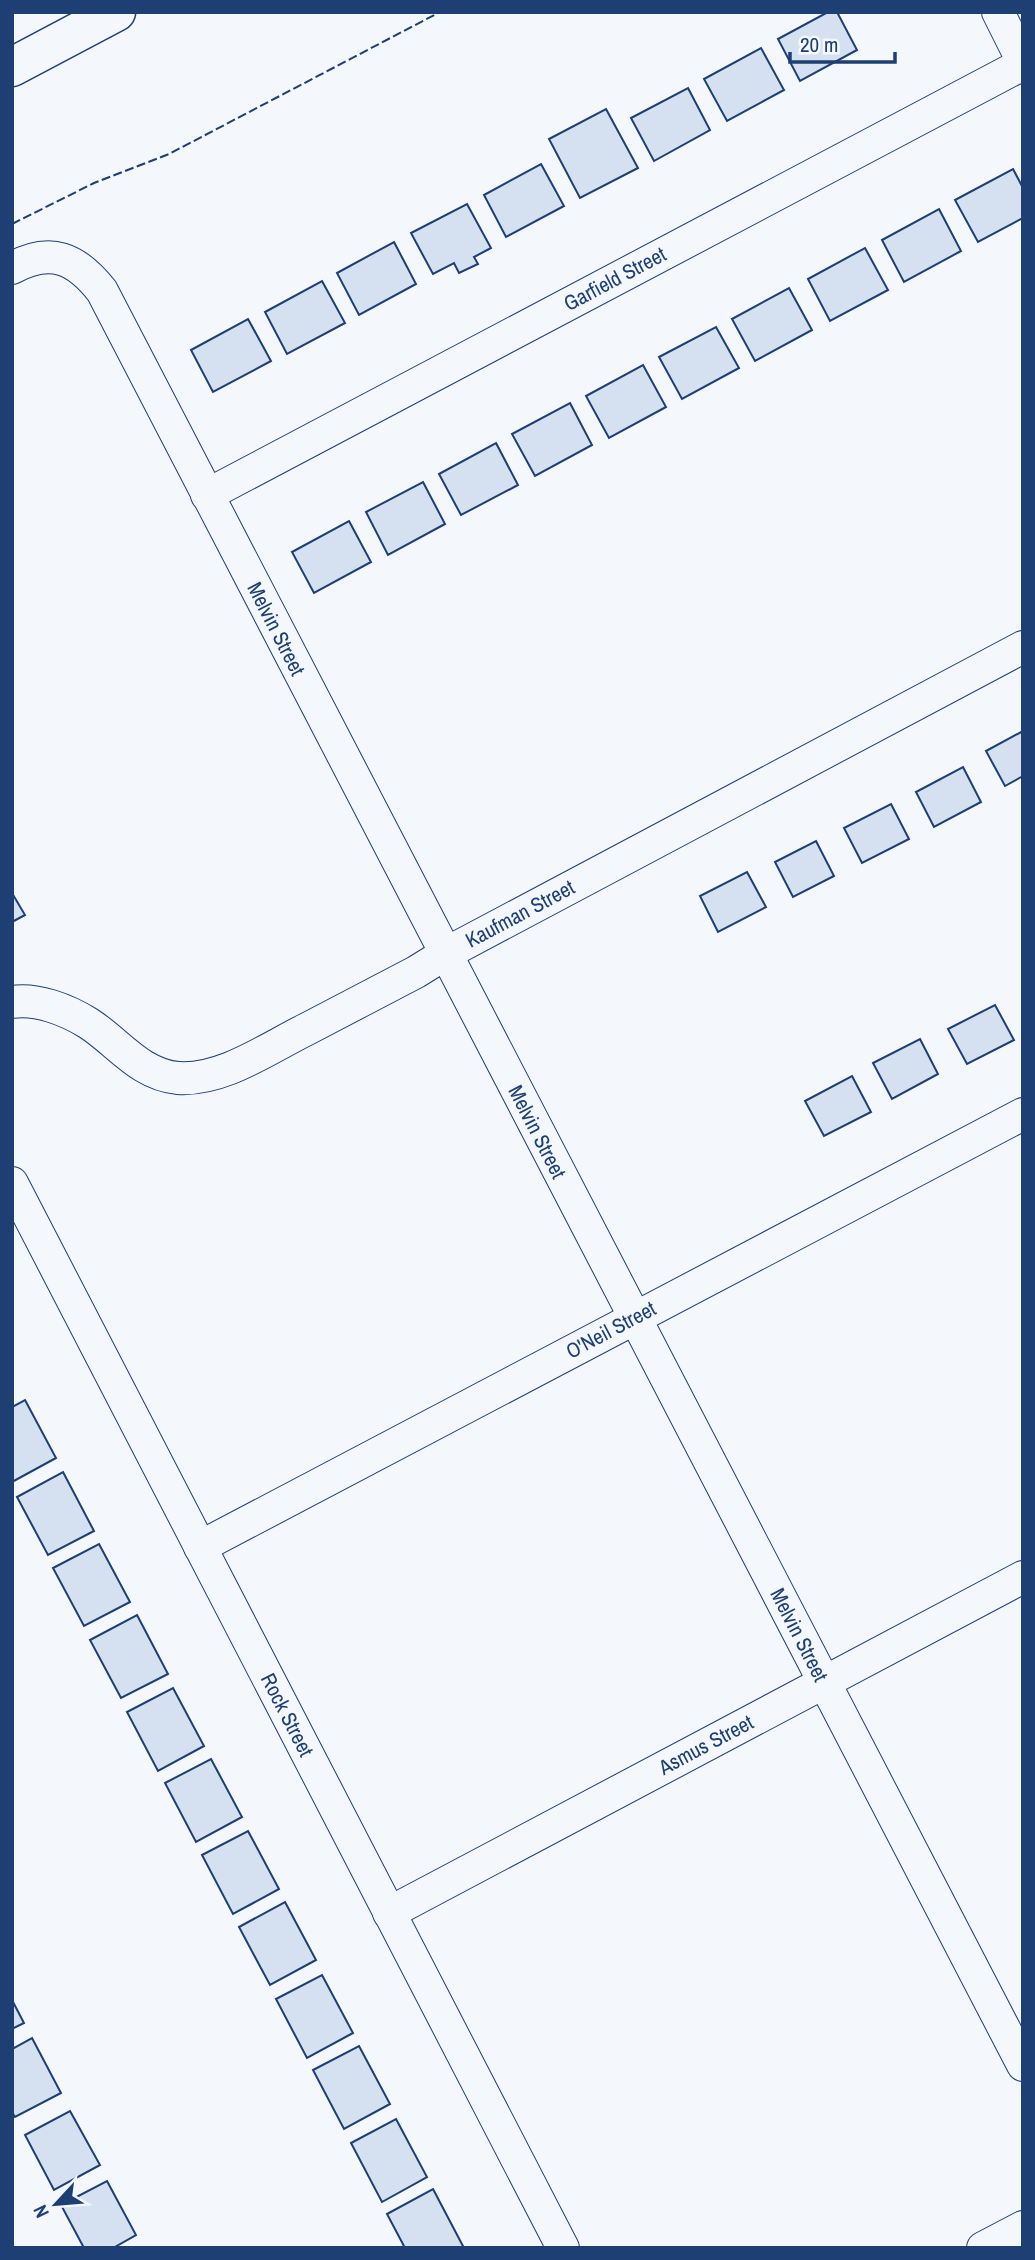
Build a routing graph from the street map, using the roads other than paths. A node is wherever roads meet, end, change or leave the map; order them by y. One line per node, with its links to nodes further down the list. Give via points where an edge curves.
1 (116, 12): 4 (highway)
2 (998, 12): 3 (street)
3 (1023, 63): 6 (street, Garfield Street)
4 (12, 67)
5 (12, 268): 6 (street, Melvin Street, via 24,261 54,257 71,261 90,276 102,291)
6 (207, 495): 8 (street, Melvin Street)
7 (1023, 647): 8 (street, Kaufman Street)
8 (445, 954): 9 (street, Kaufman Street, via 235,1066 197,1078 176,1078 147,1068 88,1023 58,1009 35,1001); 12 (street, Melvin Street)
9 (12, 1002)
10 (1023, 1114): 12 (street, O'Neil Street)
11 (12, 1183): 13 (street, Rock Street)
12 (634, 1318): 13 (street, O'Neil Street); 15 (street, Melvin Street)
13 (200, 1547): 16 (street, Rock Street)
14 (1023, 1577): 15 (street, Asmus Street)
15 (824, 1682): 16 (street, Asmus Street); 17 (street, Melvin Street)
16 (389, 1913): 19 (street, Rock Street)
17 (1023, 2065)
18 (1023, 2227): 20 (street)
19 (563, 2248)
20 (983, 2248)

